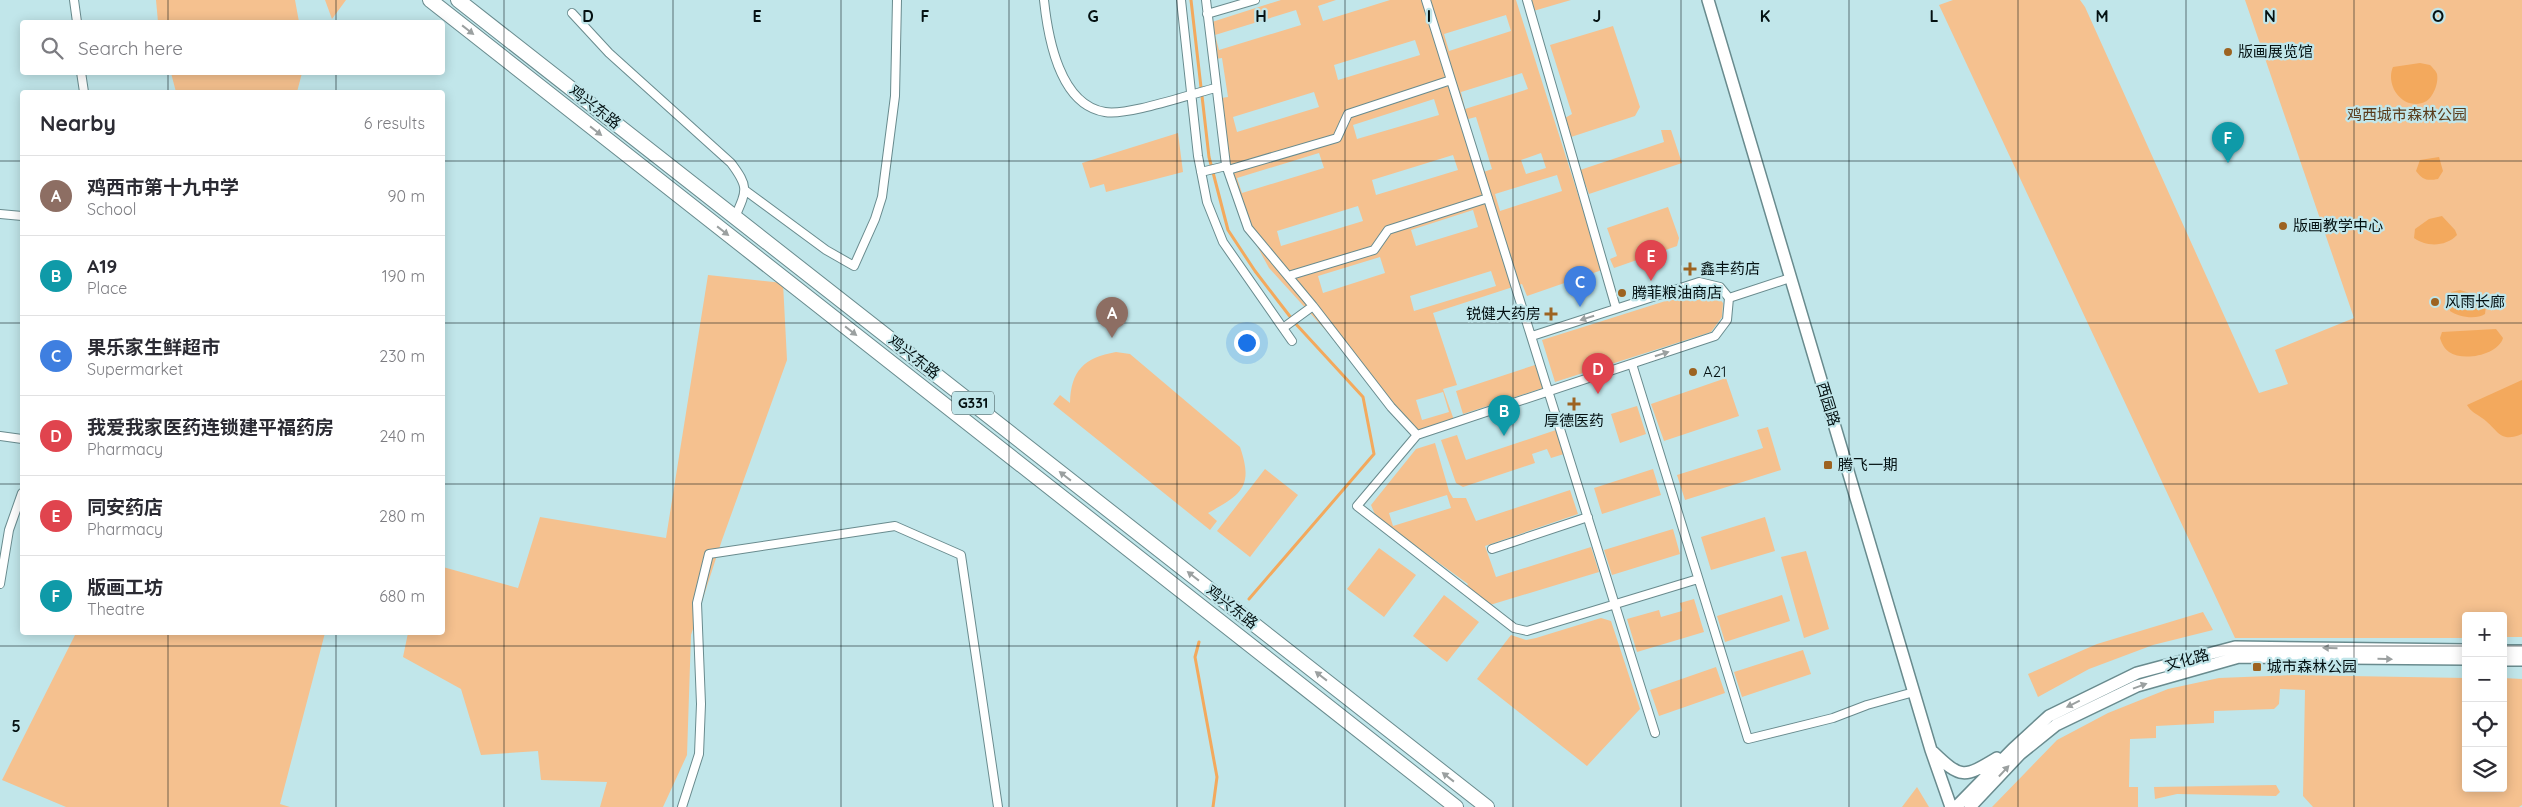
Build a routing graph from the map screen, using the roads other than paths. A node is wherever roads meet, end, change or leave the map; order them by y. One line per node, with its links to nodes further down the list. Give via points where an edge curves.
1 (74, 0): 14 (street)
2 (430, 0): 58 (highway, 鸡兴东路 / G331, one-way to 58)
3 (458, 0): 26 (highway, 鸡兴东路 / G331)
4 (898, 0): 22 (street, via 895,96 882,197 876,219 854,266 826,250)
5 (1044, 0): 19 (street, via 1058,65 1072,93 1087,107 1125,112)
6 (1181, 0): 19 (street)
7 (1206, 0): 13 (street)
8 (1255, 0): 13 (street)
9 (1426, 0): 16 (street)
10 (1527, 0): 31 (street)
11 (1708, 0): 28 (main road, 西园路)
12 (572, 13): 22 (street, via 609,53 731,163 743,179)
13 (1207, 14): 17 (street)
14 (77, 20)
15 (81, 75): 18 (street)
16 (1451, 80): 20 (street, via 1348,114 1337,138); 23 (street)
17 (1216, 88): 19 (street); 20 (street)
18 (84, 90)
19 (1191, 94): 21 (street)
20 (1227, 168): 21 (street); 27 (street, via 1248,228)
21 (1201, 172): 32 (street, via 1207,202 1223,242)
22 (746, 192): 26 (street)
23 (1488, 198): 27 (street, via 1388,230 1374,250); 33 (street)
24 (0, 214): 25 (street)
25 (20, 216)
26 (735, 216): 59 (highway, 鸡兴东路 / G331, one-way to 26)
27 (1288, 276): 30 (street)
28 (1790, 278): 29 (street); 52 (main road, 西园路)
29 (1729, 298): 31 (street, via 1720,286 1699,282); 35 (street, one-way to 29, via 1715,336 1727,320)
30 (1313, 306): 32 (street); 37 (street, via 1391,407)
31 (1616, 308): 33 (street, one-way to 33)
32 (1283, 328): 34 (street)
33 (1532, 336): 36 (street)
34 (1292, 341)
35 (1632, 364): 36 (street); 43 (street)
36 (1550, 391): 37 (street); 41 (street)
37 (1417, 435): 45 (street, via 1357,506 1514,628 1527,631)
38 (0, 436): 39 (street)
39 (20, 439)
40 (20, 499): 44 (street, via 9,530)
41 (1588, 517): 42 (street); 45 (street)
42 (1492, 549)
43 (1698, 579): 45 (street); 52 (street, via 1748,739 1833,718 1868,704)
44 (0, 584)
45 (1615, 605): 53 (street)
46 (2462, 650): 54 (main road, 文化路, one-way to 54, via 2235,647 2136,673 2049,716)
47 (2507, 651): 48 (main road)
48 (2522, 651)
49 (2462, 659): 62 (main road, 文化路, one-way to 49, via 2020,754 2056,725 2137,686 2218,661 2239,657)
50 (2507, 660): 51 (main road)
51 (2522, 660)
52 (1914, 692): 55 (main road, 西园路)
53 (1655, 733)
54 (2013, 749): 55 (main road, via 1973,772 1952,771); 61 (main road, 文化路)
55 (1931, 750): 60 (main road, 西园路)
56 (682, 807): 57 (street, via 699,754 701,704 697,603 709,554 895,526 961,555)
57 (998, 807)
58 (1456, 807)
59 (1487, 807)
60 (1951, 807)
61 (1956, 807)
62 (1970, 807)

